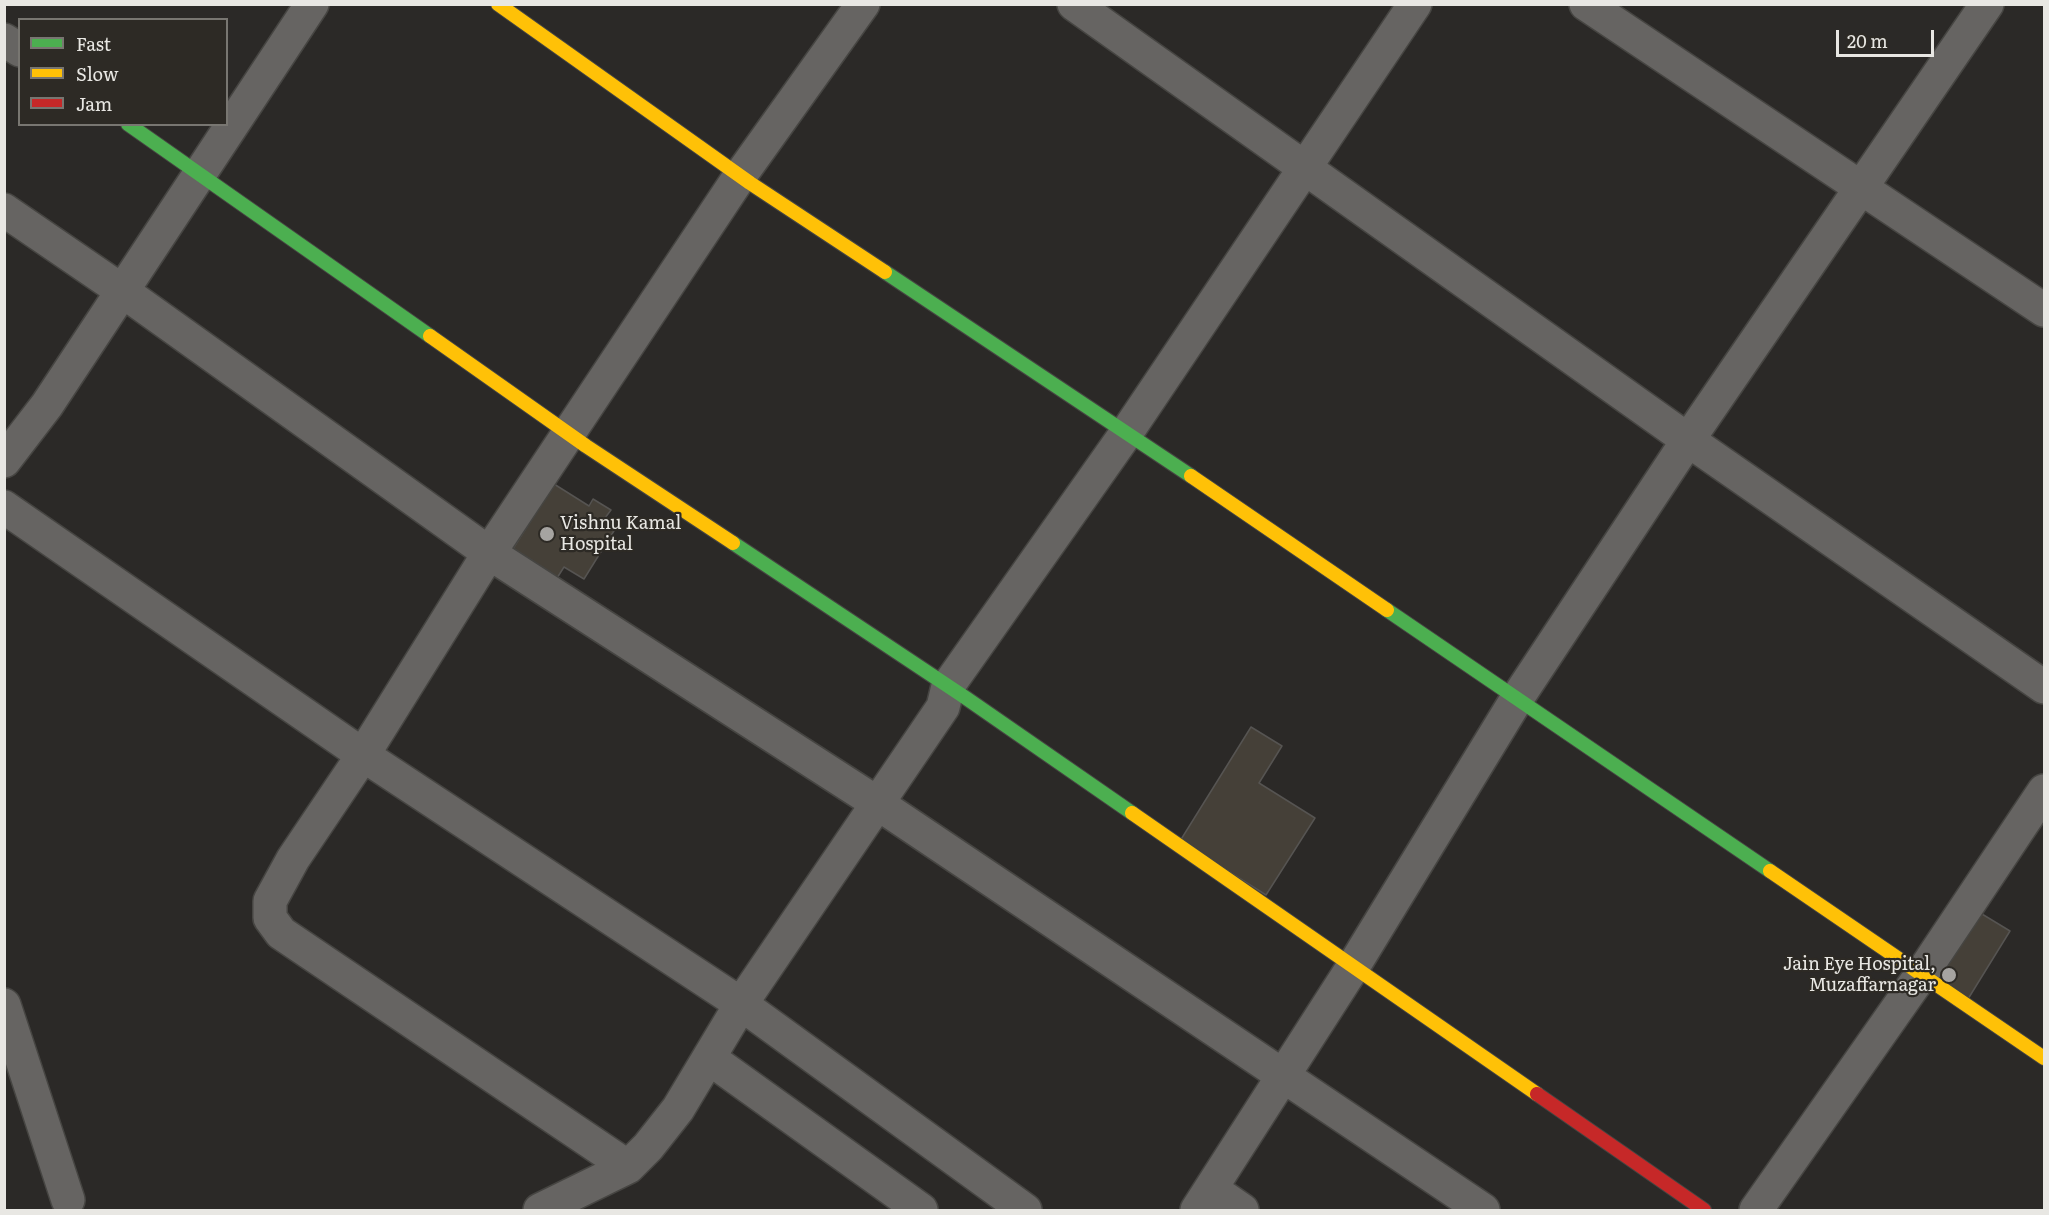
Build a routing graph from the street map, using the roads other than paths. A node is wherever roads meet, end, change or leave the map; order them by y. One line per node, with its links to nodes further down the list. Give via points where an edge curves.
1 (312, 4): 12 (street)
2 (498, 4): 13 (street)
3 (863, 4): 13 (street)
4 (1074, 4): 11 (street)
5 (1415, 4): 11 (street)
6 (1586, 4): 14 (street)
7 (1987, 4): 14 (street)
8 (4, 40): 9 (street)
9 (18, 49)
10 (131, 126): 12 (street)
11 (1305, 169): 18 (street); 20 (street)
12 (200, 173): 16 (street); 19 (street)
13 (740, 176): 18 (street); 19 (street)
14 (1861, 188): 17 (street); 20 (street)
15 (4, 210): 16 (street)
16 (121, 290): 21 (street, via 47,405); 23 (street)
17 (2044, 310)
18 (1127, 432): 24 (street); 26 (street)
19 (569, 434): 23 (street); 24 (street)
20 (1688, 440): 25 (street); 26 (street)
21 (4, 461)
22 (4, 507): 27 (street)
23 (489, 553): 27 (street); 29 (street)
24 (948, 686): 29 (street, via 943,707); 30 (street)
25 (2044, 687)
26 (1518, 697): 30 (street); 31 (street)
27 (363, 755): 32 (street); 37 (street, via 293,859 270,901 272,924)
28 (2044, 791): 31 (street)
29 (877, 803): 32 (street); 36 (street)
30 (1353, 967): 36 (street); 45 (street)
31 (1921, 975): 35 (street); 46 (street)
32 (741, 1004): 34 (street); 42 (street)
33 (4, 1005): 39 (street)
34 (709, 1058): 37 (street, via 678,1109); 41 (street)
35 (2044, 1058)
36 (1284, 1076): 38 (street); 44 (street)
37 (628, 1167): 40 (street)
38 (1205, 1200): 43 (street)
39 (60, 1207)
40 (540, 1210)
41 (921, 1210)
42 (1025, 1210)
43 (1242, 1210)
44 (1483, 1210)
45 (1704, 1210)
46 (1756, 1210)

